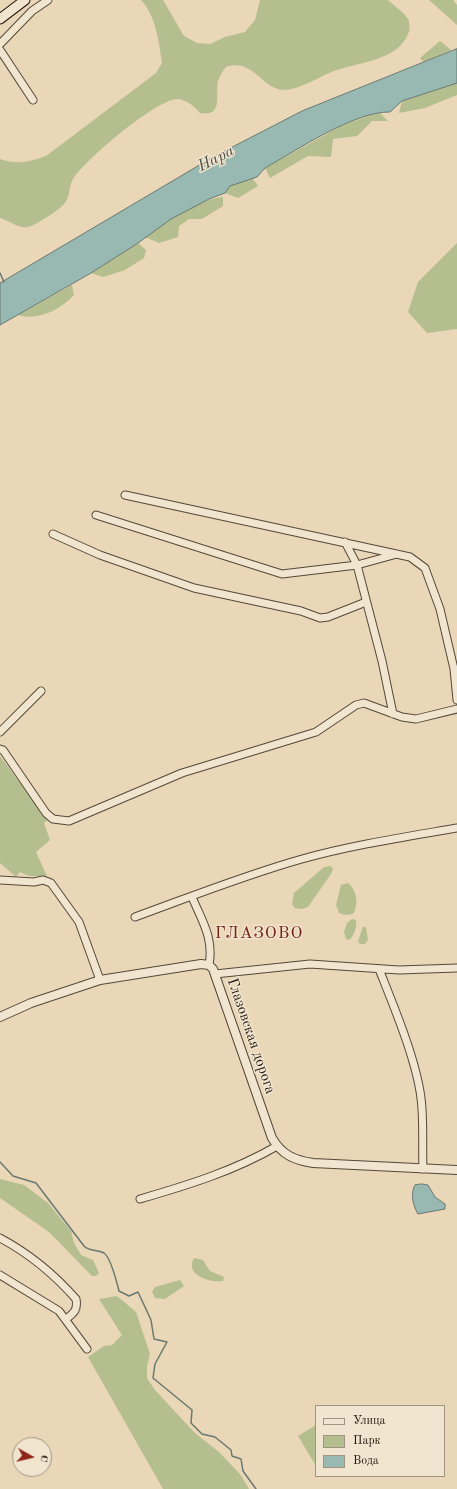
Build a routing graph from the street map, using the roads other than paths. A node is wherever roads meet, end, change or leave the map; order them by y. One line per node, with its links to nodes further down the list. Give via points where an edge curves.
1 (25, 0): 3 (main road)
2 (48, 0): 4 (street, via 32,11)
3 (0, 19)
4 (0, 44)
5 (0, 50): 6 (street)
6 (33, 100)
7 (125, 495): 10 (street)
8 (96, 515): 12 (street, via 282,574)
9 (53, 534): 13 (street, via 100,555 188,586 301,611 320,618)
10 (345, 542): 11 (street); 12 (street)
11 (399, 554): 12 (street); 15 (street, via 410,557 425,568 440,609 454,669)
12 (357, 565): 13 (street)
13 (366, 602): 17 (street)
14 (41, 691): 18 (street)
15 (457, 700)
16 (457, 709): 17 (street, via 416,719)
17 (393, 714): 19 (street, via 364,703 356,705 316,732 182,773 69,821 53,819 46,813)
18 (0, 732)
19 (0, 749)
20 (457, 828): 22 (street, via 302,859)
21 (0, 880): 28 (street, via 43,880 51,884 79,922)
22 (192, 897): 23 (street); 24 (street, via 210,941 212,952)
23 (135, 917)
24 (209, 965): 27 (street, Глазовская дорога); 28 (street, Глазовская дорога, via 201,964)
25 (457, 968): 26 (street)
26 (380, 969): 27 (street, via 310,964); 31 (street, via 419,1087)
27 (215, 974): 30 (street, Глазовская дорога)
28 (100, 980): 29 (street, Глазовская дорога, via 31,1003)
29 (0, 1017)
30 (277, 1146): 31 (street, Глазовская дорога, via 290,1158 314,1163); 33 (street, via 256,1158 196,1183)
31 (423, 1169): 32 (street, Глазовская дорога)
32 (457, 1170)
33 (140, 1199)
34 (0, 1238): 36 (street, via 33,1258 76,1299 75,1312)
35 (0, 1275): 36 (street, via 58,1311)
36 (66, 1319): 37 (street)
37 (87, 1349)

